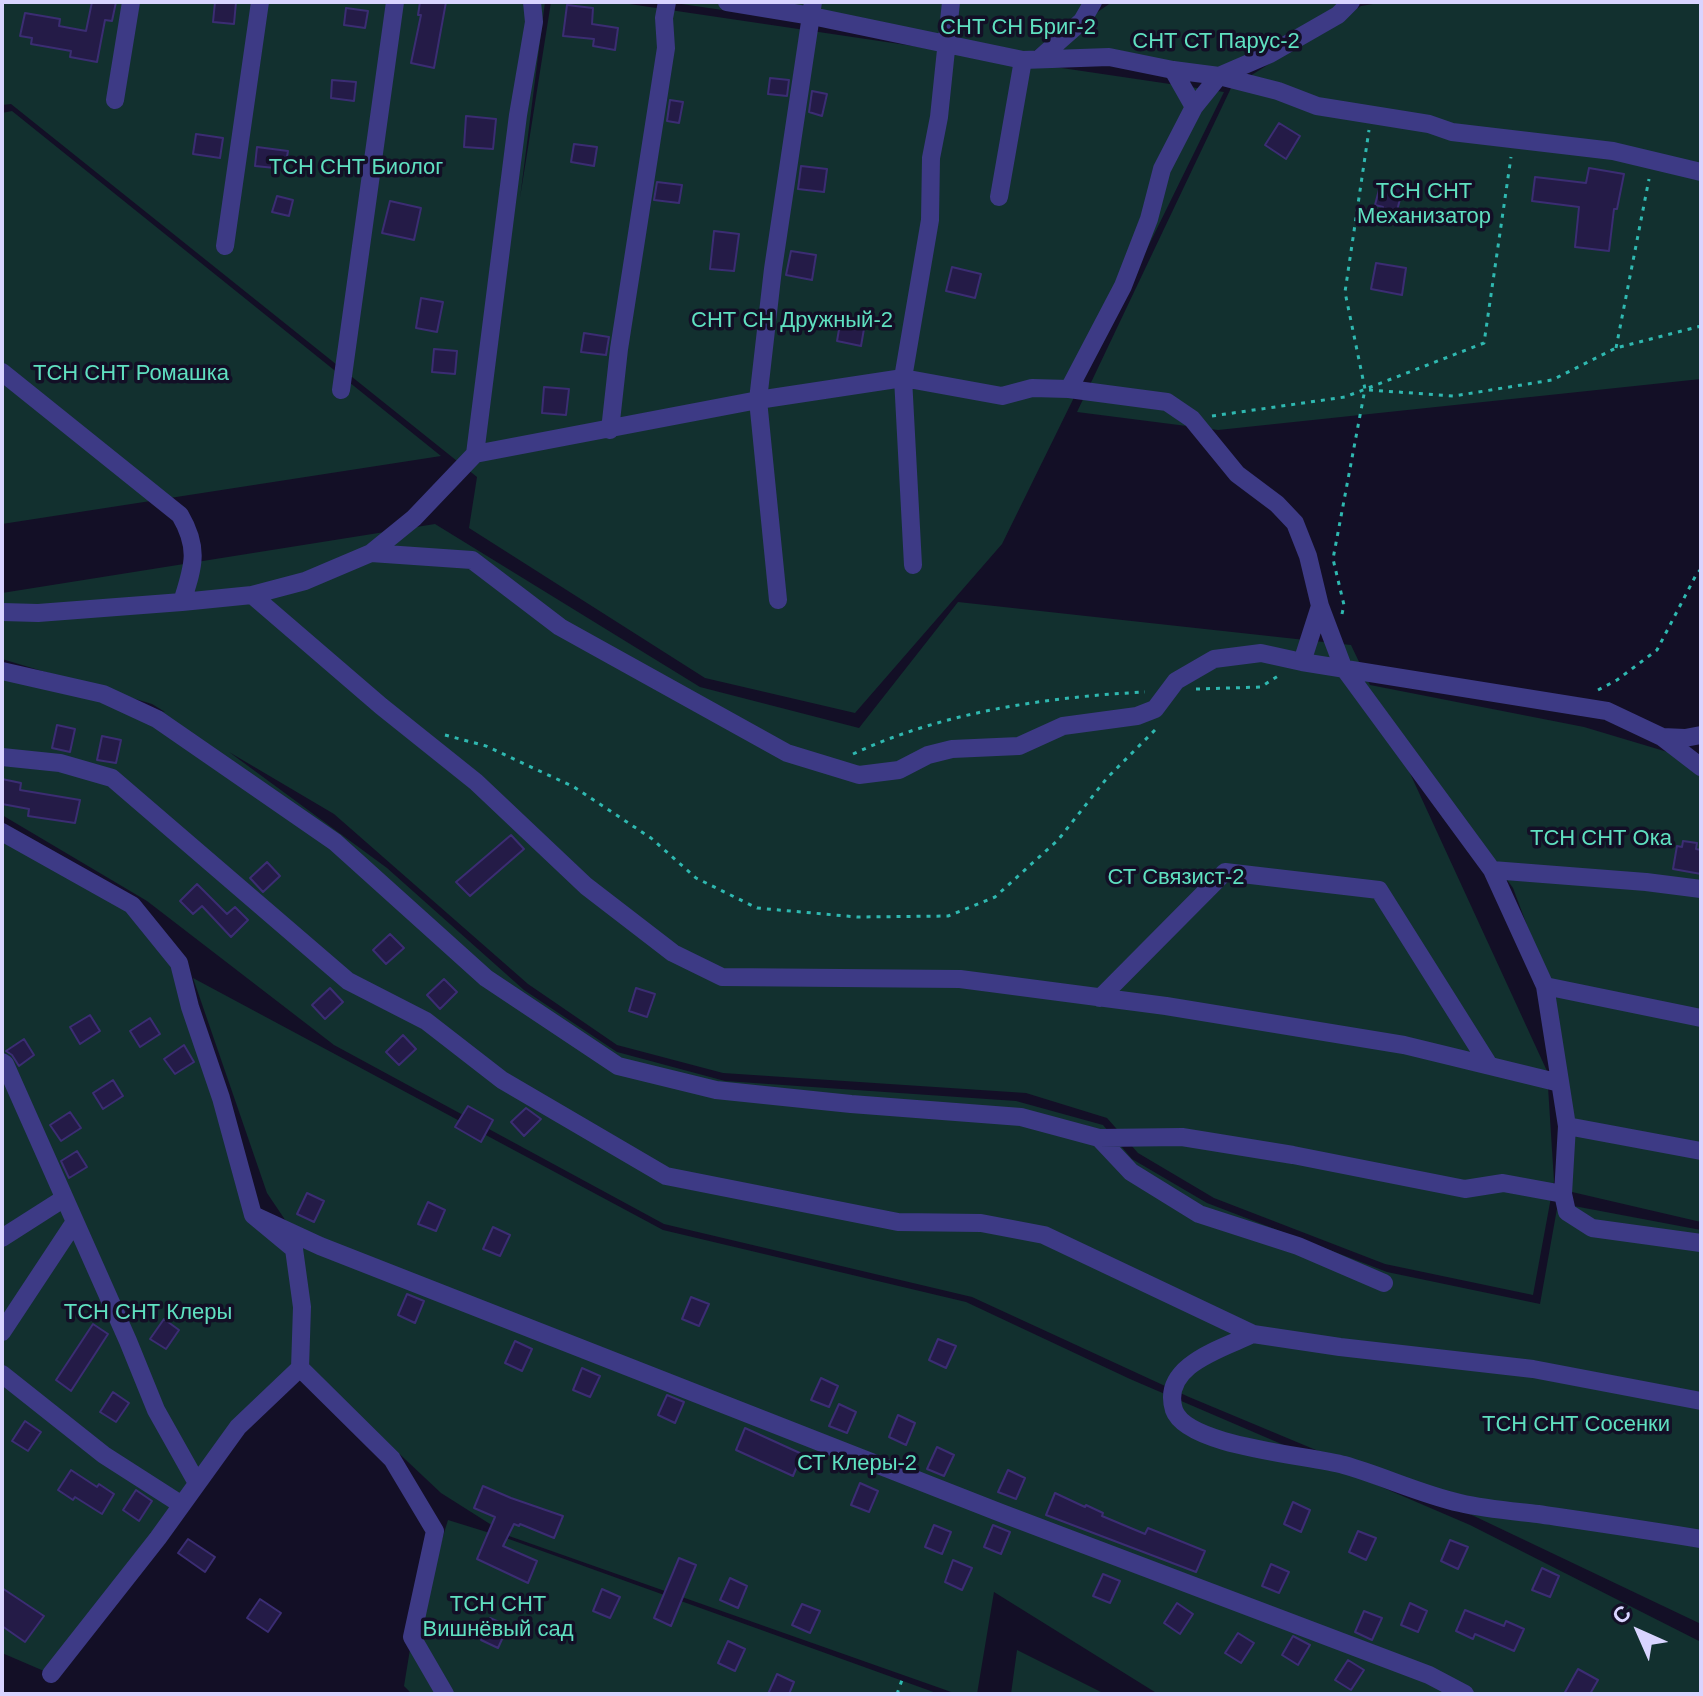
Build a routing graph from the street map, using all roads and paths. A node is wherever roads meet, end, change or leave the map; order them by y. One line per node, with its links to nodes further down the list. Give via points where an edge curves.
1 (131, 2): 15 (street)
2 (260, 2): 22 (street)
3 (395, 2): 29 (street)
4 (532, 2): 33 (street, via 534,22)
5 (667, 2): 32 (street, via 666,48)
6 (727, 2): 10 (street)
7 (951, 2): 11 (street)
8 (1093, 2): 12 (street, via 1082,21)
9 (1351, 2): 14 (street, via 1270,54)
10 (812, 9): 11 (street); 30 (street)
11 (945, 44): 12 (street); 26 (street, via 931,158 930,220)
12 (1032, 59): 13 (street, via 1109,57); 21 (street)
13 (1173, 70): 14 (street); 16 (street)
14 (1219, 76): 16 (street); 17 (street, via 1317,106)
15 (115, 100)
16 (1194, 107): 27 (street, via 1162,169 1123,286)
17 (1371, 114): 18 (street); 28 (path, via 1345,292)
18 (1513, 141): 19 (street); 28 (path, via 1484,343)
19 (1653, 159): 20 (street); 24 (path)
20 (1701, 172)
21 (999, 197)
22 (225, 246)
23 (1701, 326): 24 (path)
24 (1616, 348): 28 (path, via 1552,380 1454,396)
25 (2, 372): 39 (street, via 180,515 192,535 194,564)
26 (903, 378): 27 (street, via 1002,396 1032,388); 30 (street); 35 (street)
27 (1069, 389): 31 (street, via 1167,402)
28 (1365, 389): 31 (path, via 1345,397); 42 (path, via 1333,559 1344,605)
29 (341, 390)
30 (758, 400): 32 (street); 38 (street)
31 (1192, 419): 40 (street, via 1237,474 1295,523)
32 (610, 430): 33 (street)
33 (475, 454): 34 (street, via 414,518)
34 (371, 553): 37 (street, via 305,581); 43 (street, via 472,560 560,627 773,745 859,775 899,770 952,749 1019,746 1063,726 1137,716 1155,709 1176,681 1214,659 1261,653)
35 (913, 565)
36 (1701, 569): 46 (path, via 1657,650 1617,680)
37 (252, 595): 39 (street); 57 (street, via 476,782 586,886 673,953 722,977 960,979)
38 (778, 600)
39 (182, 602): 41 (street)
40 (1320, 606): 42 (street); 43 (street)
41 (2, 612)
42 (1335, 646): 44 (street)
43 (1302, 662): 44 (street)
44 (1343, 667): 46 (street); 54 (street)
45 (2, 671): 63 (street, via 103,694 157,719 335,842 486,978 618,1066 716,1090 1021,1117)
46 (1571, 704): 50 (street, via 1607,711)
47 (1163, 723): 48 (path, via 1107,778 1058,840 995,897 948,916 857,917 757,908 696,878 651,838 574,787 486,746)
48 (445, 735)
49 (1701, 735): 50 (street)
50 (1662, 737): 52 (street)
51 (2, 757): 73 (street, via 60,763 112,778 348,981 426,1021 502,1080 666,1176 898,1222 981,1223 1044,1235)
52 (1701, 767)
53 (2, 832): 67 (street, via 132,905 179,963)
54 (1492, 870): 55 (street); 56 (street)
55 (1701, 889)
56 (1545, 986): 58 (street); 61 (street)
57 (1100, 998): 60 (street, via 1404,1045); 60 (street, via 1225,872 1379,890)
58 (1701, 1018)
59 (2, 1062): 66 (street)
60 (1489, 1065): 61 (street)
61 (1560, 1083): 62 (street)
62 (1567, 1126): 64 (street); 65 (street)
63 (1099, 1138): 65 (street, via 1182,1137 1465,1189 1503,1183); 71 (street, via 1131,1172 1199,1214 1298,1246)
64 (1701, 1151)
65 (1563, 1194): 70 (street, via 1567,1212 1592,1228)
66 (63, 1199): 68 (street); 69 (street)
67 (253, 1215): 74 (street, via 294,1249 302,1307); 84 (street, via 320,1246 1001,1513 1429,1675)
68 (74, 1223): 72 (street); 77 (street, via 156,1410)
69 (2, 1238)
70 (1701, 1243)
71 (1384, 1283)
72 (2, 1332)
73 (1253, 1334): 76 (street, via 1533,1369); 79 (street, via 1182,1372 1173,1398 1175,1413 1184,1423 1220,1442 1342,1465 1459,1503)
74 (300, 1368): 77 (street, via 238,1427); 82 (street, via 392,1459 435,1531 412,1637)
75 (2, 1374): 78 (street, via 104,1455)
76 (1701, 1401)
77 (197, 1483): 78 (street)
78 (182, 1505): 80 (street)
79 (1701, 1539)
80 (51, 1674)
81 (902, 1680): 83 (path)
82 (445, 1694)
83 (897, 1694)
84 (1465, 1694)

